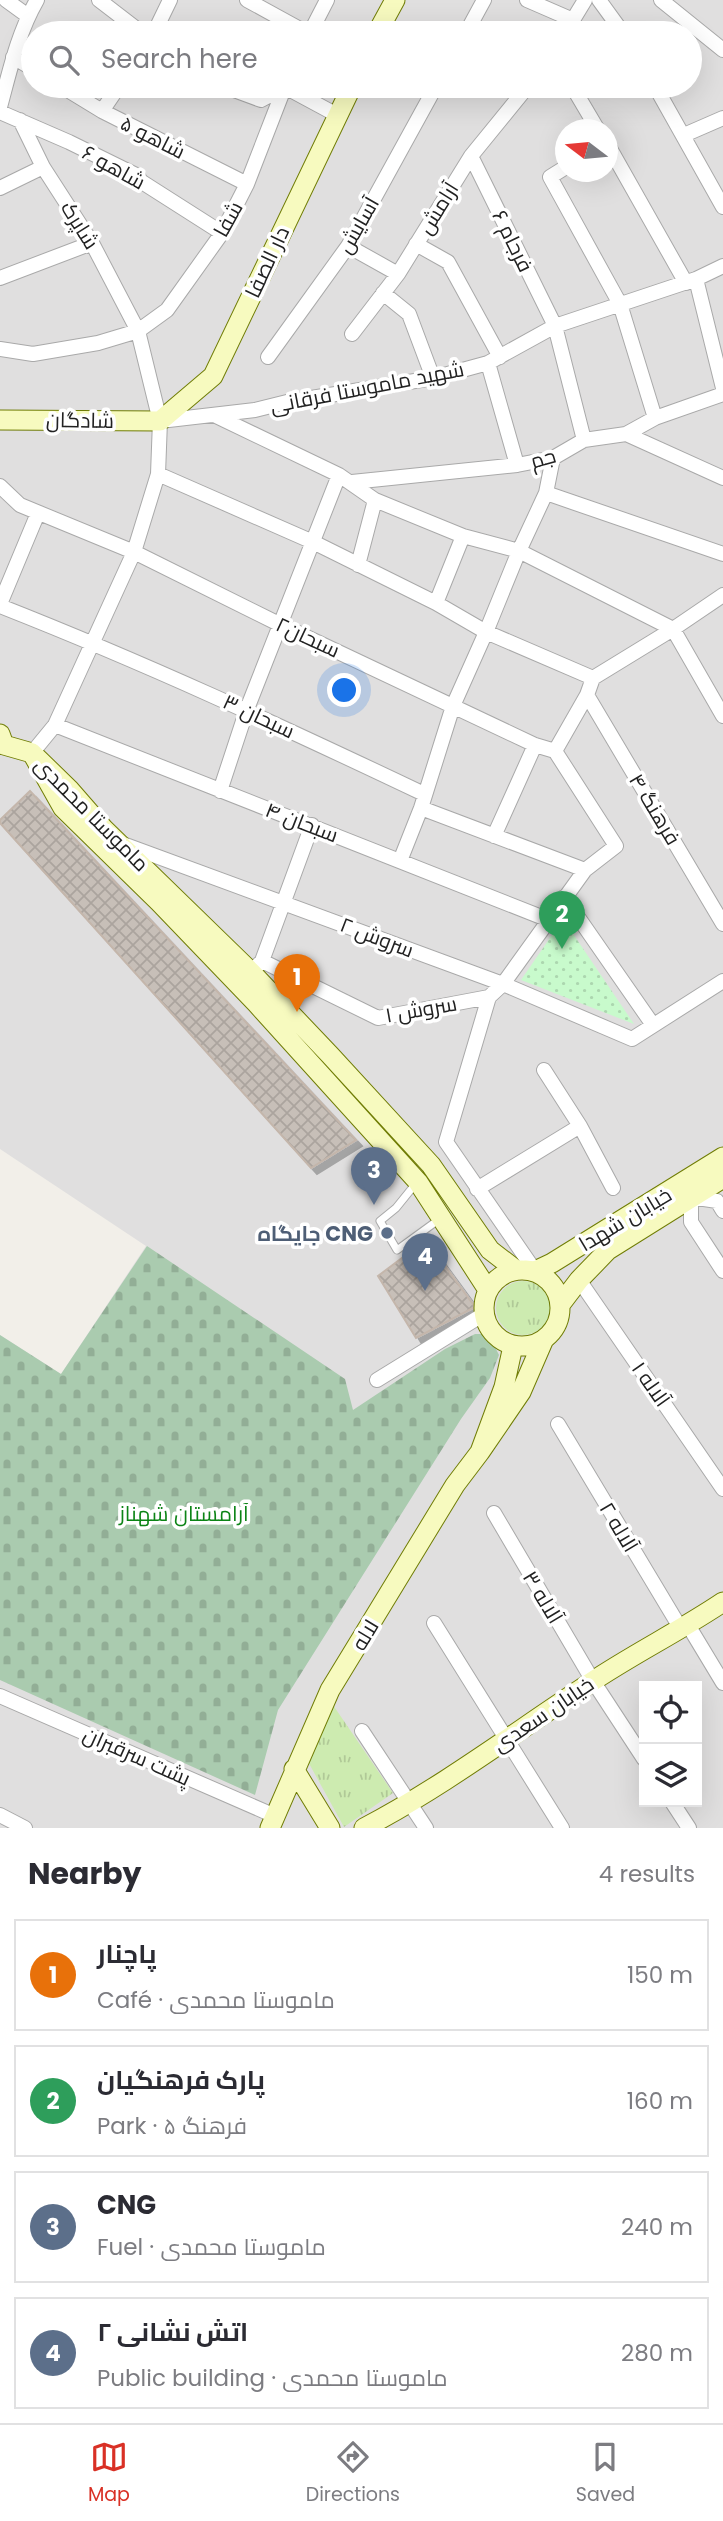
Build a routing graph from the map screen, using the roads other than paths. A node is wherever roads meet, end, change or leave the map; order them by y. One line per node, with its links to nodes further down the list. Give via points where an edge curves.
1 (6, 0): 13 (street)
2 (37, 0): 13 (street)
3 (99, 0): 16 (street)
4 (170, 0): 17 (street)
5 (247, 0): 18 (street)
6 (327, 0): 19 (street)
7 (395, 0): 20 (main road)
8 (484, 0): 21 (street)
9 (527, 0): 14 (street)
10 (585, 0): 14 (street)
11 (599, 0): 22 (street)
12 (661, 0): 23 (street)
13 (28, 16): 15 (street)
14 (573, 20)
15 (26, 21)
16 (126, 21)
17 (159, 21)
18 (286, 21)
19 (315, 21)
20 (384, 21)
21 (473, 21)
22 (614, 21)
23 (687, 21)
24 (702, 33): 26 (street)
25 (21, 35): 27 (street)
26 (723, 50)
27 (13, 57): 28 (street); 38 (street)
28 (21, 62)
29 (81, 98): 39 (street, شاهو ۵)
30 (111, 98): 39 (street)
31 (280, 98): 50 (street, شفا)
32 (307, 98): 41 (street)
33 (346, 98): 41 (main road, دار الصفا)
34 (429, 98): 56 (street, آسایش)
35 (518, 98): 46 (street, آرامش)
36 (579, 98): 43 (street)
37 (662, 98): 45 (street)
38 (0, 107)
39 (102, 111): 50 (street, شاهو ۵)
40 (0, 113): 44 (street, شاهو ۶)
41 (337, 115): 75 (main road, دار الصفا, via 213,376)
42 (723, 118): 45 (street)
43 (592, 119)
44 (20, 120): 48 (street, شاپرک); 53 (street, شاهو ۶, via 136,175)
45 (684, 135): 52 (street)
46 (471, 156): 55 (street, آرامش); 63 (street, فرجام ۶)
47 (618, 163): 60 (street)
48 (43, 167): 51 (street); 54 (street, شاپرک)
49 (555, 174): 62 (street, via 550,177)
50 (247, 184): 53 (street, شفا)
51 (0, 188)
52 (723, 206)
53 (222, 233): 64 (street, شفا, via 167,310)
54 (92, 243): 59 (street); 64 (street, شاپرک)
55 (416, 244): 58 (street, آرامش); 68 (street, via 448,262)
56 (348, 246): 58 (street); 67 (street, آسایش)
57 (723, 265): 60 (street, شهید ماموستا فرقانی)
58 (398, 274): 61 (street, آرامش)
59 (0, 278)
60 (691, 281): 62 (street, شهید ماموستا فرقانی); 70 (street)
61 (383, 293): 65 (street, آرامش); 69 (street, via 409,314)
62 (620, 304): 63 (street, شهید ماموستا فرقانی); 73 (street)
63 (555, 326): 68 (street, شهید ماموستا فرقانی); 77 (street, فرجام ۶)
64 (138, 331): 66 (street, شفا, via 33,354); 75 (street, شاپرک)
65 (352, 334)
66 (0, 349)
67 (268, 357)
68 (494, 360): 69 (street, شهید ماموستا فرقانی); 79 (street)
69 (433, 378): 72 (street, شهید ماموستا فرقانی)
70 (723, 388)
71 (723, 394): 73 (street, جم)
72 (214, 415): 75 (street, شهید ماموستا فرقانی); 82 (street)
73 (655, 418): 76 (street, جم)
74 (0, 420): 75 (main road, شادگان)
75 (160, 422): 80 (street, شاپرک)
76 (626, 434): 77 (street, جم); 81 (street)
77 (584, 440): 78 (street, جم)
78 (553, 458): 79 (street, جم); 84 (street)
79 (517, 465): 82 (street, جم)
80 (158, 474): 88 (street); 90 (street, شاپرک)
81 (723, 478)
82 (346, 479): 85 (street); 88 (street)
83 (0, 486): 86 (street, سبحان۲, via 20,505)
84 (546, 493): 89 (street); 91 (street)
85 (375, 500): 87 (street); 92 (street)
86 (38, 513): 90 (street, سبحان۲); 95 (street)
87 (463, 536): 89 (street); 94 (street)
88 (313, 542): 92 (street); 96 (street)
89 (519, 551): 97 (street); 98 (street)
90 (134, 552): 96 (street, سبحان۲); 99 (street, شاپرک)
91 (723, 554)
92 (358, 565): 94 (street)
93 (723, 595): 97 (street)
94 (436, 603): 98 (street)
95 (0, 605): 99 (street, سبحان ۳)
96 (281, 625): 102 (street, سبحان۲); 103 (street)
97 (673, 629): 100 (street); 104 (street)
98 (486, 632): 100 (street); 102 (street)
99 (93, 642): 103 (street, سبحان ۳); 105 (street, شاپرک)
100 (593, 678): 101 (street)
101 (587, 695): 108 (street); 120 (street, فرهنگ ۴)
102 (453, 706): 107 (street, سبحان۲); 111 (street)
103 (247, 709): 110 (street); 111 (street, سبحان ۳)
104 (723, 716)
105 (55, 725): 109 (street, شاپرک); 110 (street, سبحان ۴)
106 (0, 734): 109 (main road, via 4,745)
107 (535, 745): 108 (street, سبحان۲); 113 (street)
108 (555, 751): 116 (street, via 616,846)
109 (32, 754): 114 (main road, ماموستا محمدی); 130 (main road, ماموستا محمدی, via 63,808 256,1003)
110 (220, 791): 112 (street, سبحان ۴)
111 (423, 801): 113 (street, سبحان ۳); 115 (street)
112 (312, 825): 115 (street, سبحان ۴); 118 (street)
113 (494, 836): 116 (street, سبحان ۳)
114 (120, 842): 118 (street, سروش ۲); 121 (main road, ماموستا محمدی)
115 (400, 861): 119 (street, سبحان ۴)
116 (585, 870): 117 (street)
117 (564, 897): 119 (street); 125 (street)
118 (285, 902): 121 (street); 123 (street, سروش ۲)
119 (549, 920): 123 (street)
120 (723, 924)
121 (257, 967): 124 (street, سروش ۱, via 378,1018); 136 (main road, ماموستا محمدی, via 414,1144 490,1250)
122 (723, 981): 125 (street)
123 (503, 984): 124 (street); 125 (street, سروش ۲, via 632,1039)
124 (489, 997): 132 (street, via 446,1142)
125 (653, 1025)
126 (544, 1069): 127 (street)
127 (580, 1126): 131 (street); 132 (street)
128 (723, 1157): 133 (main road, خیابان شهدا)
129 (723, 1178): 133 (main road, خیابان شهدا)
130 (418, 1182): 135 (main road, ماموستا محمدی); 135 (lane, via 380,1221 397,1250)
131 (613, 1188)
132 (477, 1189): 136 (street)
133 (686, 1191): 134 (street, via 717,1201); 136 (main road, خیابان شهدا, via 552,1263); 137 (street, via 691,1222); 138 (main road, خیابان شهدا, via 608,1250)
134 (723, 1211)
135 (442, 1217): 139 (main road, ماموستا محمدی)
136 (525, 1271): 139 (main road, via 505,1274); 140 (main road, via 548,1281)
137 (723, 1271)
138 (579, 1280): 140 (main road, خیابان شهدا); 147 (street, آلاله ۱)
139 (488, 1290): 141 (main road)
140 (560, 1305): 142 (main road, via 553,1330)
141 (484, 1314): 143 (main road, via 494,1335); 144 (street)
142 (544, 1339): 143 (main road); 146 (main road, via 521,1392)
143 (513, 1346): 146 (main road, via 504,1387)
144 (377, 1380)
145 (558, 1424): 151 (street, آلاله ۲)
146 (480, 1452): 158 (main road, لاله, via 455,1485 330,1690)
147 (723, 1489)
148 (494, 1514): 152 (street, آلاله ۳)
149 (723, 1602): 151 (main road, خیابان سعدی)
150 (434, 1623): 156 (street)
151 (685, 1627): 152 (main road, خیابان سعدی); 153 (street, آلاله ۲)
152 (593, 1681): 156 (main road, خیابان سعدی); 157 (street, آلاله ۳)
153 (723, 1683)
154 (0, 1698): 162 (street, پشت سرقبران)
155 (362, 1731): 159 (street)
156 (506, 1739): 159 (main road, خیابان سعدی); 167 (street)
157 (639, 1751)
158 (294, 1769): 162 (main road, لاله); 164 (main road)
159 (410, 1804): 165 (main road, خیابان سعدی); 166 (street)
160 (675, 1807): 168 (street)
161 (0, 1815): 163 (street)
162 (272, 1822)
163 (25, 1828)
164 (330, 1828)
165 (365, 1828)
166 (426, 1828)
167 (562, 1828)
168 (689, 1828)

